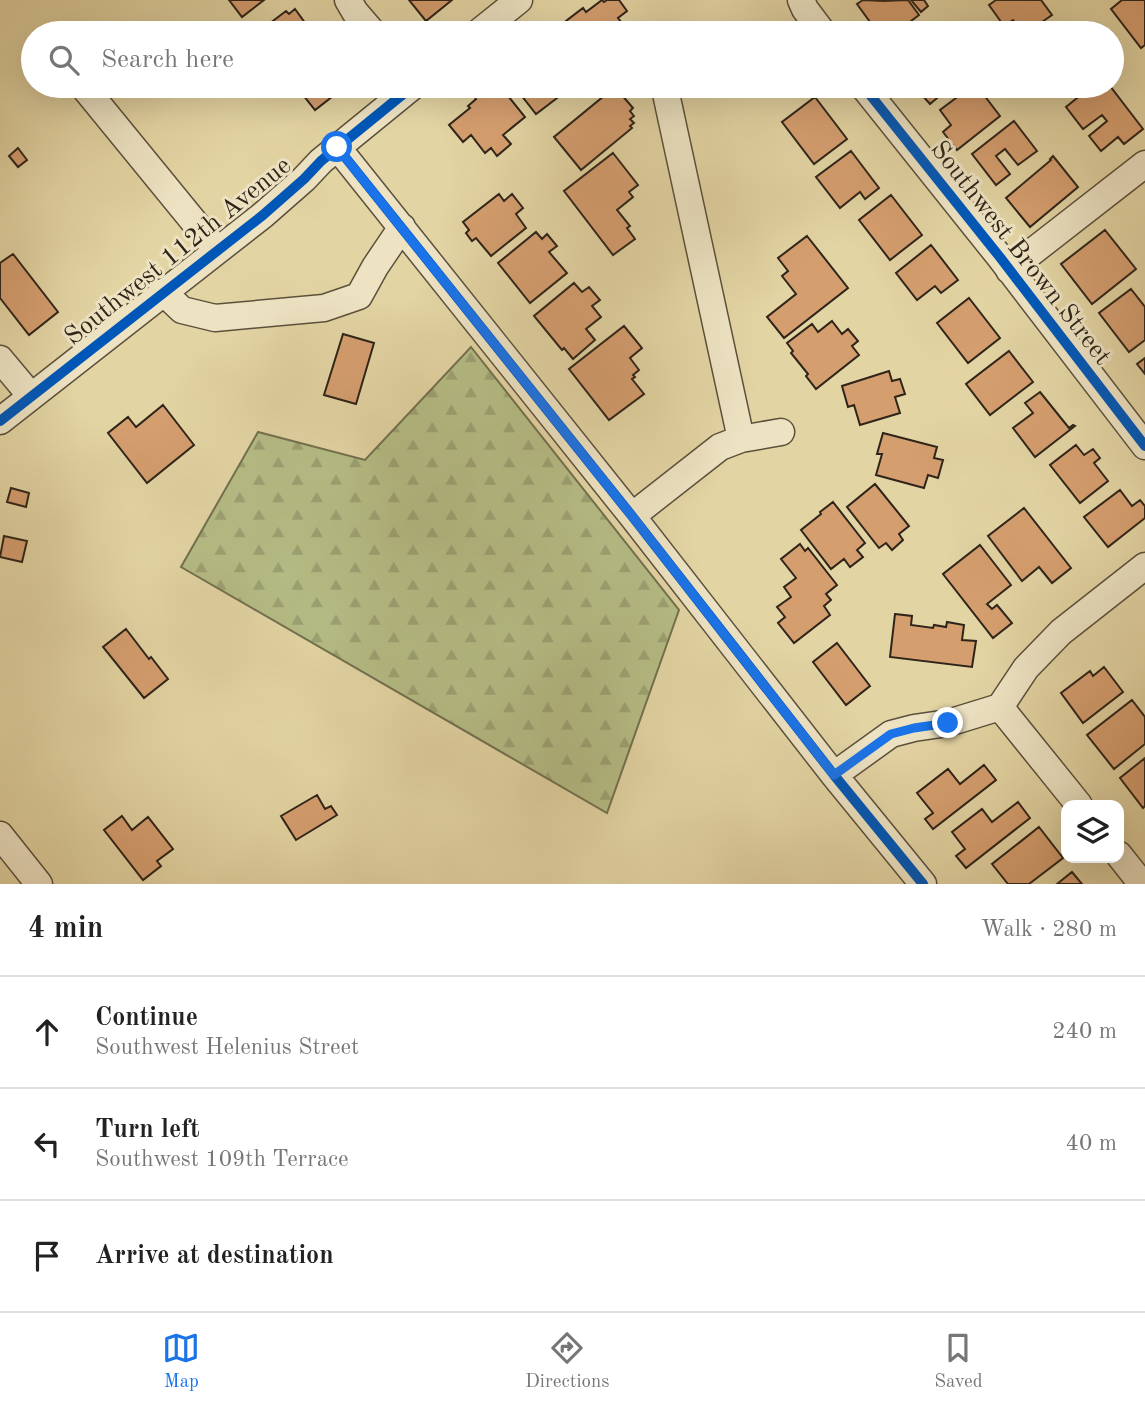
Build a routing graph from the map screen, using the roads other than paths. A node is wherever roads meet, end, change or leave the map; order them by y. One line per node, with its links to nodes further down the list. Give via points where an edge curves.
1 (348, 0): 4 (street)
2 (519, 0): 5 (street)
3 (801, 0): 6 (street)
4 (363, 21)
5 (493, 21)
6 (814, 21)
7 (93, 98): 14 (street)
8 (398, 98): 11 (street, Southwest 112th Avenue)
9 (667, 98): 21 (street)
10 (873, 98): 15 (street, Southwest Brown Street)
11 (337, 147): 13 (street); 14 (street, Southwest 112th Avenue)
12 (1145, 164): 15 (street)
13 (402, 228): 16 (street, via 359,296 324,308 215,318 182,310); 23 (street)
14 (217, 250): 16 (street, Southwest 112th Avenue)
15 (1009, 270): 22 (street, Southwest Brown Street)
16 (163, 292): 18 (street, Southwest 112th Avenue)
17 (0, 359): 18 (street)
18 (31, 396): 19 (street, Southwest 112th Avenue)
19 (0, 421)
20 (782, 432): 21 (street)
21 (741, 439): 23 (street, via 720,447)
22 (1145, 446)
23 (632, 516): 26 (street)
24 (1145, 566): 25 (street, via 1061,632 1026,668)
25 (1000, 707): 26 (street, via 891,734); 27 (street)
26 (834, 775): 31 (street)
27 (1075, 800)
28 (0, 835): 30 (street)
29 (1124, 861): 32 (street)
30 (39, 884)
31 (923, 884)
32 (1142, 884)

